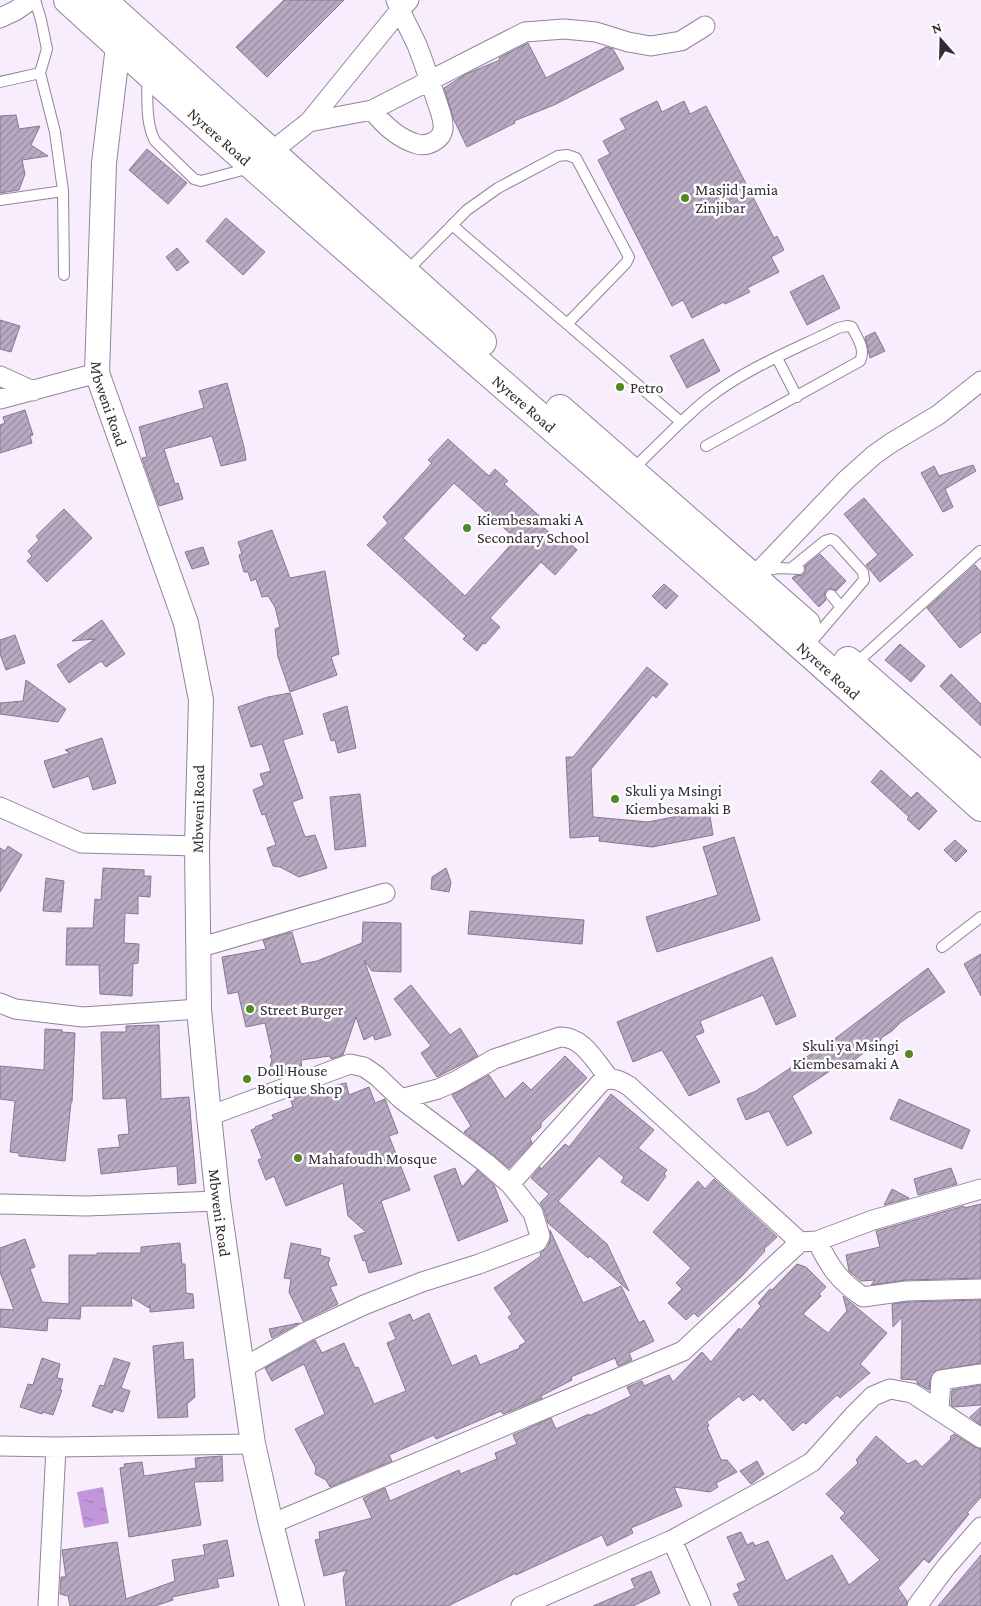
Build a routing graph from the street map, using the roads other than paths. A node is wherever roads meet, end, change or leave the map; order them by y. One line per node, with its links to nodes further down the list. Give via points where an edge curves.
1 (32, 0): 6 (street)
2 (35, 0): 10 (lane, via 47,49)
3 (68, 0): 8 (main road, Nyrere Road)
4 (102, 0): 8 (main road, Nyrere Road)
5 (402, 3): 11 (street); 14 (street)
6 (0, 18)
7 (705, 26): 11 (street, via 681,41 651,46 596,32 564,29 525,32)
8 (123, 35): 9 (main road, Nyrere Road); 15 (main road, Nyrere Road); 23 (street, Mbweni Road, via 104,163)
9 (147, 72): 15 (main road, Nyrere Road); 15 (lane, via 151,134 194,179 201,181)
10 (40, 73): 12 (lane); 16 (lane, via 55,132)
11 (430, 80): 13 (street); 13 (street, via 443,122 443,130 435,141 426,145 416,144 380,121)
12 (0, 82)
13 (372, 110): 14 (street)
14 (309, 122): 15 (street)
15 (263, 159): 20 (main road, Nyrere Road)
16 (63, 191): 17 (lane); 19 (lane)
17 (0, 200)
18 (452, 225): 20 (lane); 21 (lane); 21 (lane, via 498,188 558,156 576,158 629,257)
19 (64, 275)
20 (398, 280): 31 (main road, Nyrere Road, via 489,348); 33 (main road, Nyrere Road)
21 (567, 324): 29 (lane)
22 (777, 358): 27 (lane); 27 (lane, via 838,328 852,327 862,350 860,361); 29 (lane, via 728,384)
23 (97, 374): 26 (street); 43 (street, Mbweni Road, via 186,623 201,700)
24 (0, 376): 26 (street)
25 (981, 381): 33 (street, via 938,415 874,455)
26 (33, 391): 28 (street)
27 (797, 397): 30 (lane)
28 (0, 399)
29 (681, 422): 31 (lane)
30 (706, 446)
31 (631, 471): 33 (main road, Nyrere Road)
32 (980, 551): 37 (lane)
33 (750, 580): 35 (lane, via 797,568 831,539 862,572 864,580); 36 (main road, Nyrere Road)
34 (832, 595): 35 (lane)
35 (841, 607): 36 (lane)
36 (812, 641): 37 (main road, Nyrere Road); 42 (main road, Nyrere Road)
37 (854, 666): 38 (main road, Nyrere Road)
38 (956, 755): 39 (main road); 40 (main road, Nyrere Road)
39 (981, 764)
40 (981, 777)
41 (0, 807): 43 (street, via 81,843)
42 (981, 807)
43 (197, 846): 47 (street, Mbweni Road)
44 (385, 893): 47 (street)
45 (981, 917): 46 (lane)
46 (942, 947)
47 (198, 948): 49 (street, Mbweni Road)
48 (0, 1003): 49 (street, via 15,1009 83,1017)
49 (199, 1009): 52 (street, Mbweni Road)
50 (609, 1078): 51 (street, via 578,1040 560,1037 494,1059 438,1089); 53 (street, via 595,1088); 57 (street, via 629,1086)
51 (401, 1100): 52 (street, via 377,1076 364,1067 350,1064); 53 (street)
52 (209, 1116): 55 (street, Mbweni Road)
53 (510, 1184): 59 (street, via 533,1213 540,1236 537,1242 364,1305 306,1332)
54 (981, 1189): 57 (street)
55 (218, 1200): 56 (street, via 86,1206); 59 (street, Mbweni Road)
56 (0, 1204)
57 (809, 1241): 58 (street, via 848,1287 863,1297 906,1291); 66 (street, via 683,1350)
58 (981, 1289)
59 (241, 1369): 63 (street, Mbweni Road)
60 (981, 1374): 61 (street, via 940,1380)
61 (939, 1410): 62 (street); 68 (street, via 912,1393 898,1390 890,1389 873,1396 812,1462)
62 (981, 1438)
63 (253, 1444): 65 (street); 66 (street, Mbweni Road)
64 (0, 1446): 65 (street)
65 (56, 1447): 69 (street)
66 (271, 1524): 70 (street, Mbweni Road)
67 (981, 1527): 73 (street)
68 (672, 1540): 71 (street); 72 (street)
69 (48, 1606)
70 (292, 1606)
71 (521, 1606)
72 (701, 1606)
73 (917, 1606)

